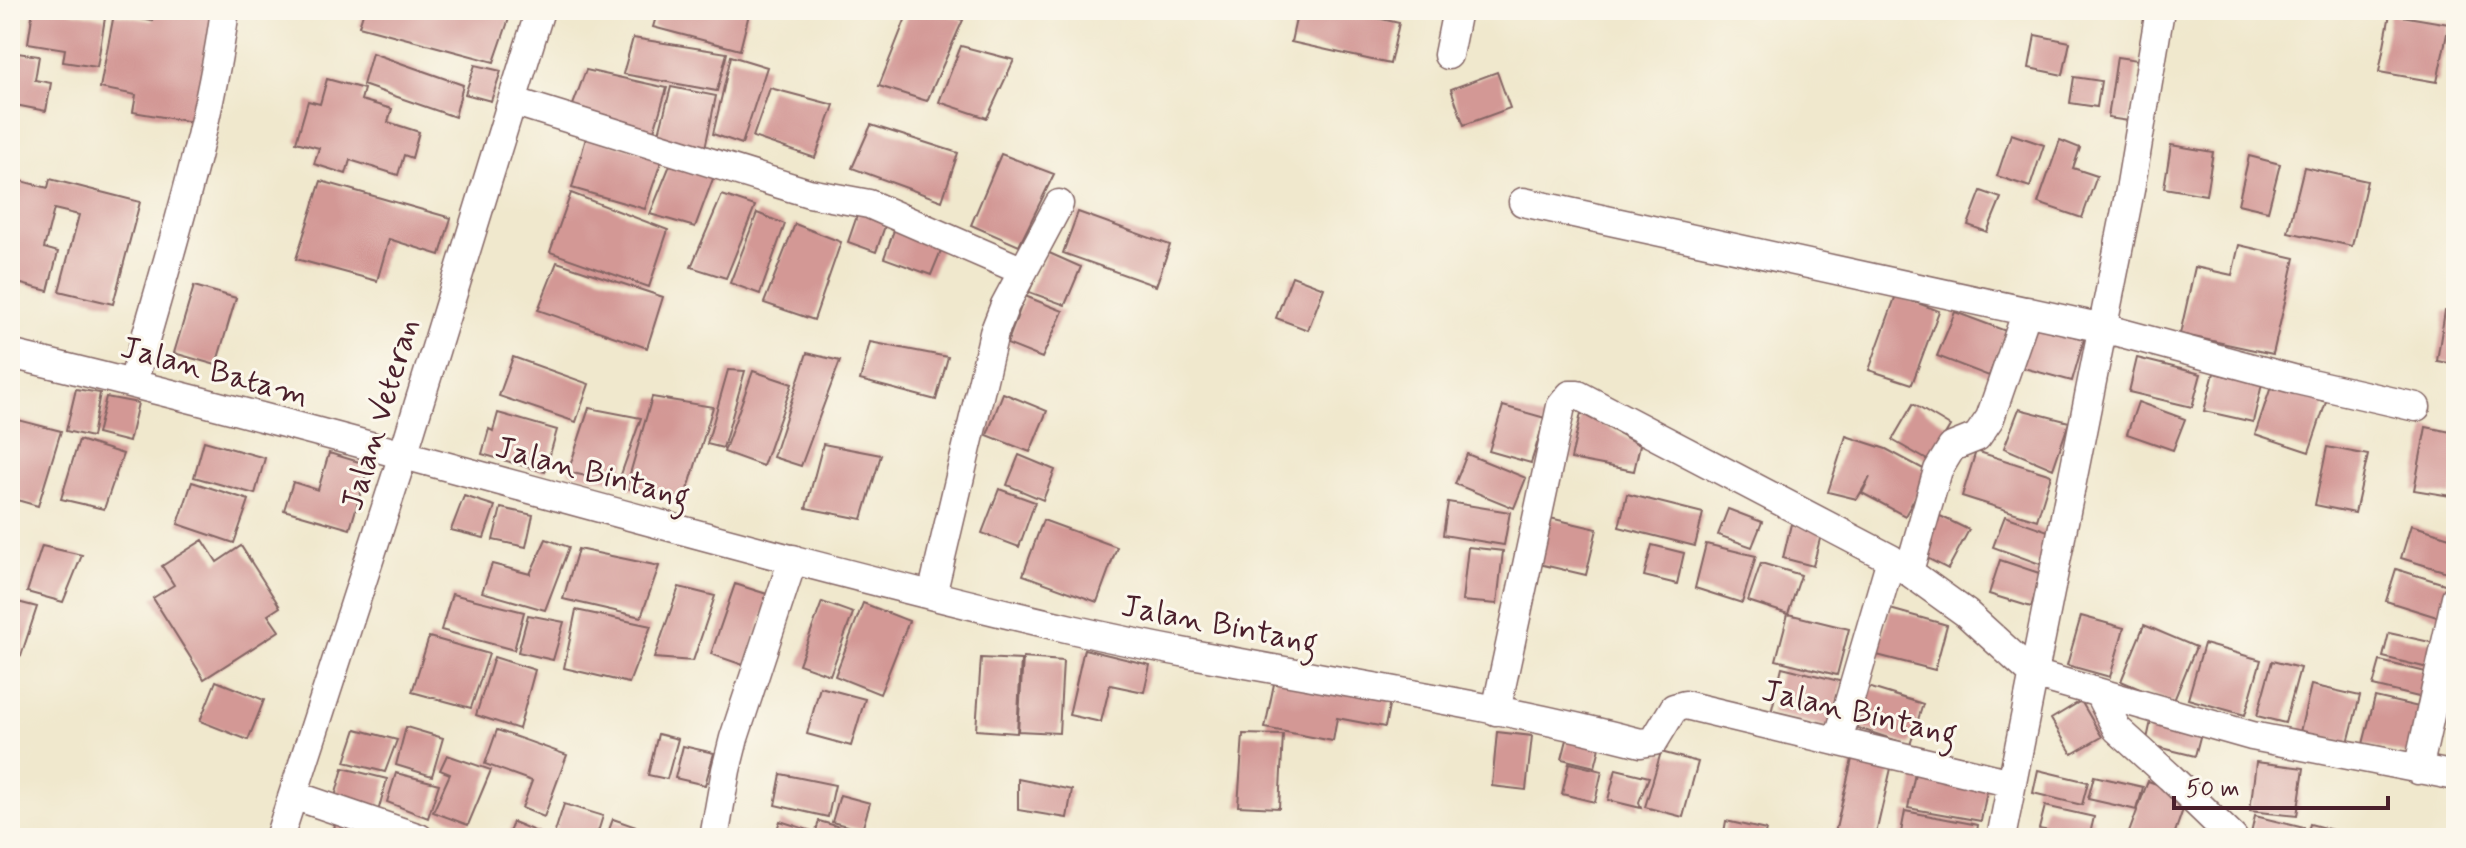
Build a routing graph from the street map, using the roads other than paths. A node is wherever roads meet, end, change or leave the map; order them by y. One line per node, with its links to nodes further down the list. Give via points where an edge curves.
1 (225, 10): 13 (street, via 200,137)
2 (540, 10): 6 (street, Jalan Veteran)
3 (1457, 10): 5 (street)
4 (2160, 10): 11 (street)
5 (1448, 55)
6 (512, 101): 9 (street, via 809,193 869,204); 15 (street, Jalan Veteran)
7 (1523, 202): 10 (street)
8 (1059, 204): 9 (street)
9 (1023, 271): 18 (street, via 994,333)
10 (2027, 311): 11 (street); 17 (street, via 1986,425 1977,437 1952,447)
11 (2103, 328): 14 (street); 20 (street)
12 (10, 354): 13 (street, Jalan Batam)
13 (133, 383): 15 (street, Jalan Batam)
14 (2416, 407)
15 (403, 455): 16 (street, Jalan Bintang); 27 (street, Jalan Veteran)
16 (793, 559): 18 (street, Jalan Bintang); 30 (street, via 734,738)
17 (1900, 565): 20 (street, via 1992,634); 22 (street, via 1586,397 1570,395 1561,406); 23 (street)
18 (932, 595): 22 (street, Jalan Bintang, via 1075,630)
19 (2456, 597): 24 (street)
20 (2033, 674): 21 (street); 26 (street)
21 (2099, 694): 24 (street, via 2252,736); 32 (street, via 2117,729)
22 (1496, 711): 23 (street, Jalan Bintang, via 1648,743 1674,708 1685,705)
23 (1838, 740): 26 (street, Jalan Bintang)
24 (2418, 770): 25 (street)
25 (2456, 776)
26 (2012, 783): 31 (street)
27 (293, 795): 28 (street, Jalan Veteran); 29 (street)
28 (279, 838)
29 (419, 838)
30 (714, 838)
31 (2001, 838)
32 (2233, 838)

